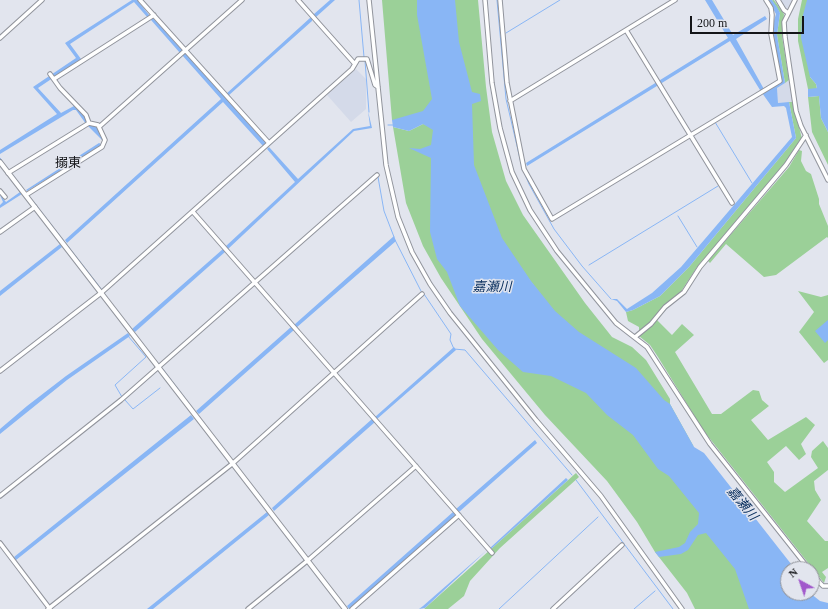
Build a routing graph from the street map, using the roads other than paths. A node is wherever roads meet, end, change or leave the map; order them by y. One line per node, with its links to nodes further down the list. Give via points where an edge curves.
1 (42, 0): 15 (street)
2 (140, 0): 13 (street)
3 (242, 0): 16 (street)
4 (298, 0): 17 (street)
5 (369, 0): 20 (street)
6 (485, 0): 41 (street, via 495,104 504,148 521,192 541,229 557,251 622,330)
7 (500, 0): 21 (street)
8 (675, 0): 14 (street)
9 (766, 0): 24 (street, via 771,8 771,34 780,81)
10 (778, 0): 12 (street)
11 (795, 0): 12 (street)
12 (788, 13): 25 (street, via 784,22 785,38 796,110)
13 (154, 15): 16 (street); 19 (street)
14 (626, 30): 21 (street); 24 (street)
15 (0, 38)
16 (186, 50): 23 (street); 26 (street)
17 (354, 63): 20 (street, via 358,59 367,59 375,85); 26 (street, via 352,68)
18 (50, 74): 19 (street)
19 (54, 80): 22 (street, via 86,115)
20 (378, 87): 59 (street, via 382,136 393,199 403,232 421,270 476,347 601,496)
21 (510, 101): 24 (street, via 524,169 552,219)
22 (89, 123): 23 (street); 28 (street)
23 (99, 127): 32 (street, via 105,140 102,147)
24 (690, 135): 34 (street)
25 (806, 135): 30 (street); 41 (street, via 786,165 700,267 684,292 665,307)
26 (269, 143): 36 (street)
27 (0, 162): 28 (street)
28 (8, 173): 32 (street)
29 (377, 175): 38 (street)
30 (828, 180)
31 (0, 191): 33 (street)
32 (26, 195): 35 (street)
33 (5, 197)
34 (732, 203)
35 (35, 207): 37 (street); 39 (street)
36 (193, 212): 38 (street); 39 (street)
37 (0, 232)
38 (255, 283): 42 (street); 44 (street)
39 (101, 293): 42 (street); 43 (street)
40 (422, 294): 44 (street)
41 (636, 337): 53 (street, via 657,361 710,444)
42 (158, 368): 45 (street); 47 (street)
43 (0, 371)
44 (334, 373): 45 (street); 46 (street)
45 (232, 464): 52 (street); 54 (street)
46 (416, 466): 48 (street); 52 (street)
47 (0, 496)
48 (459, 515): 51 (street); 57 (street)
49 (0, 543): 54 (street)
50 (622, 545): 58 (street)
51 (492, 553)
52 (307, 561): 55 (street); 56 (street)
53 (803, 561)
54 (50, 609)
55 (248, 609)
56 (345, 609)
57 (352, 609)
58 (553, 609)
59 (682, 609)

